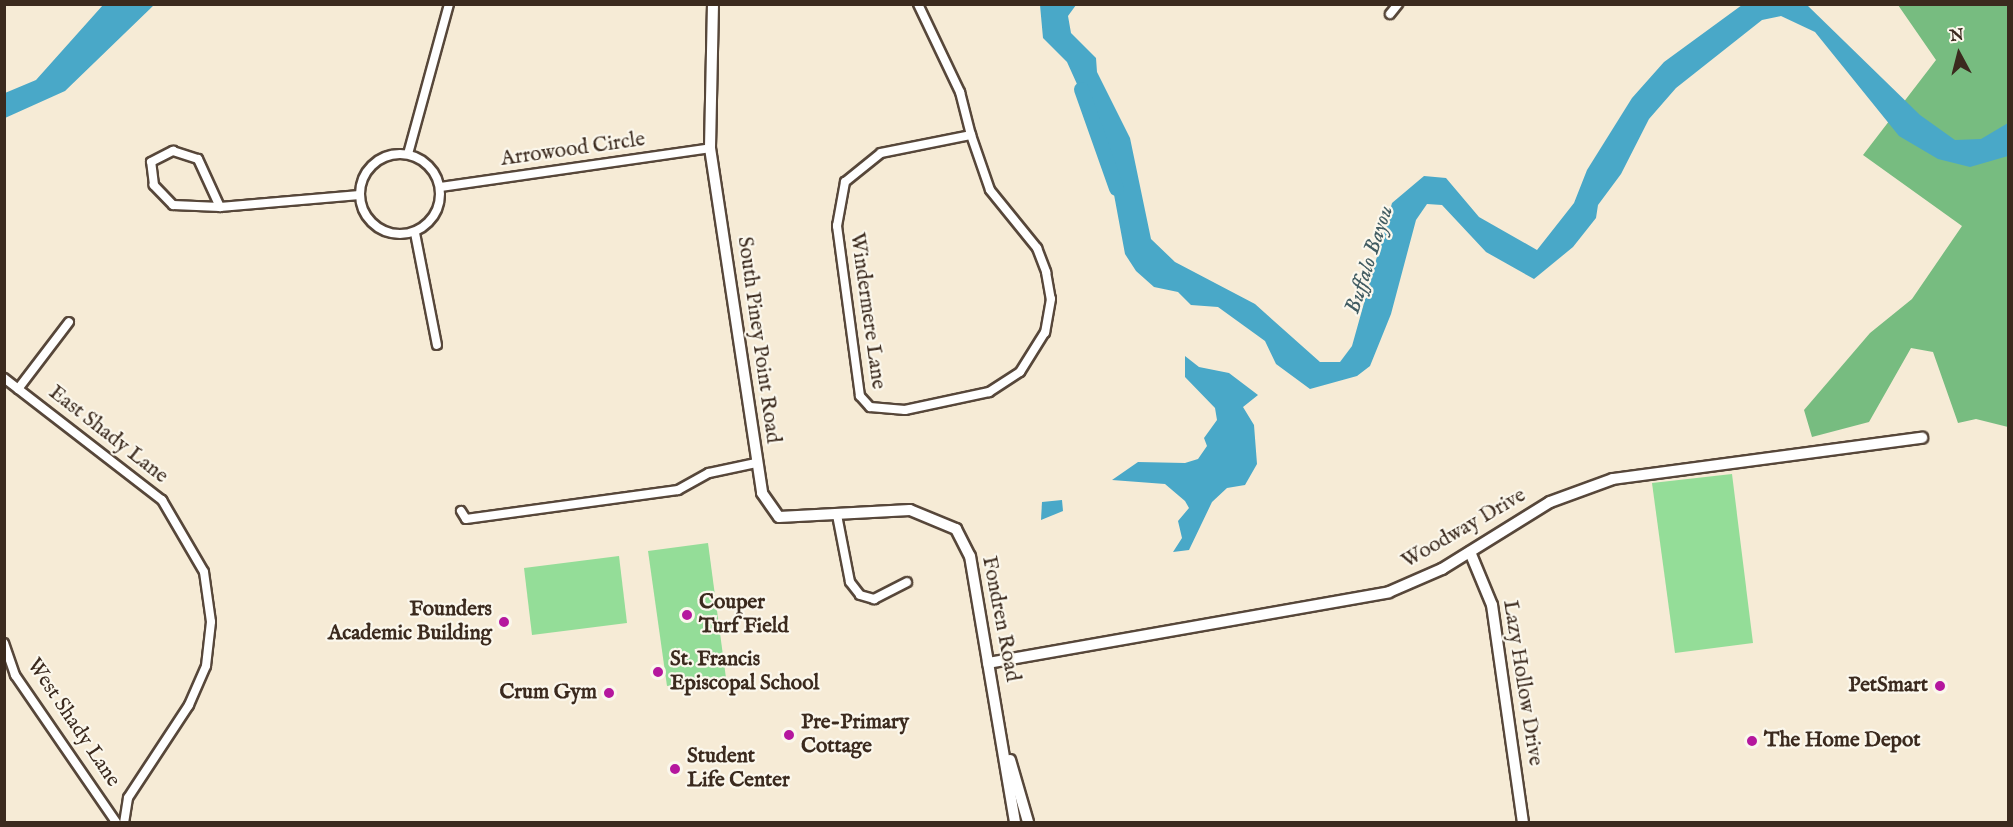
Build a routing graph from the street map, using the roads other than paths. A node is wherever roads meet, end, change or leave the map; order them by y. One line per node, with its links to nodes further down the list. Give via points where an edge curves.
1 (449, 4): 8 (street)
2 (713, 4): 7 (street, South Piney Point Road)
3 (918, 4): 6 (street, Windermere Lane, via 960,92)
4 (1398, 4): 5 (street)
5 (1390, 14)
6 (971, 135): 6 (street, Windermere Lane, via 990,190 1037,248 1051,298 1045,332 1020,372 989,393 905,410 870,407 860,396 837,226 845,182 881,153)
7 (710, 148): 9 (street, Arrowood Circle); 18 (street, South Piney Point Road)
8 (408, 154): 9 (street, via 426,162); 10 (street, via 374,164)
9 (441, 187): 12 (street, via 434,218)
10 (359, 195): 11 (street); 12 (street, via 369,221 384,232)
11 (220, 207): 11 (street, via 198,159 173,151 151,162 153,185 173,205)
12 (415, 233): 14 (street)
13 (69, 322): 16 (street)
14 (437, 345)
15 (4, 378): 16 (street, East Shady Lane)
16 (18, 388): 28 (street, East Shady Lane, via 162,500 204,572 211,622 206,666 189,705 128,798)
17 (1922, 438): 22 (street, Woodway Drive, via 1613,479 1550,502)
18 (756, 463): 19 (street, via 709,473 678,490 466,519); 20 (street, South Piney Point Road, via 762,493 779,517)
19 (461, 511)
20 (837, 515): 21 (street, South Piney Point Road, via 910,510); 23 (street, via 850,582 860,596 874,599)
21 (936, 517): 25 (street, Fondren Road, via 956,529 970,556)
22 (1470, 552): 25 (street, Woodway Drive, via 1414,582 1361,600 1130,634); 31 (street, Lazy Hollow Drive, via 1492,605)
23 (907, 582)
24 (4, 643): 27 (street, West Shady Lane, via 15,675)
25 (988, 663): 26 (street, Fondren Road)
26 (1004, 743): 29 (street, Fondren Road); 30 (street, Fondren Road)
27 (116, 822)
28 (124, 822)
29 (1015, 822)
30 (1028, 822)
31 (1523, 822)

